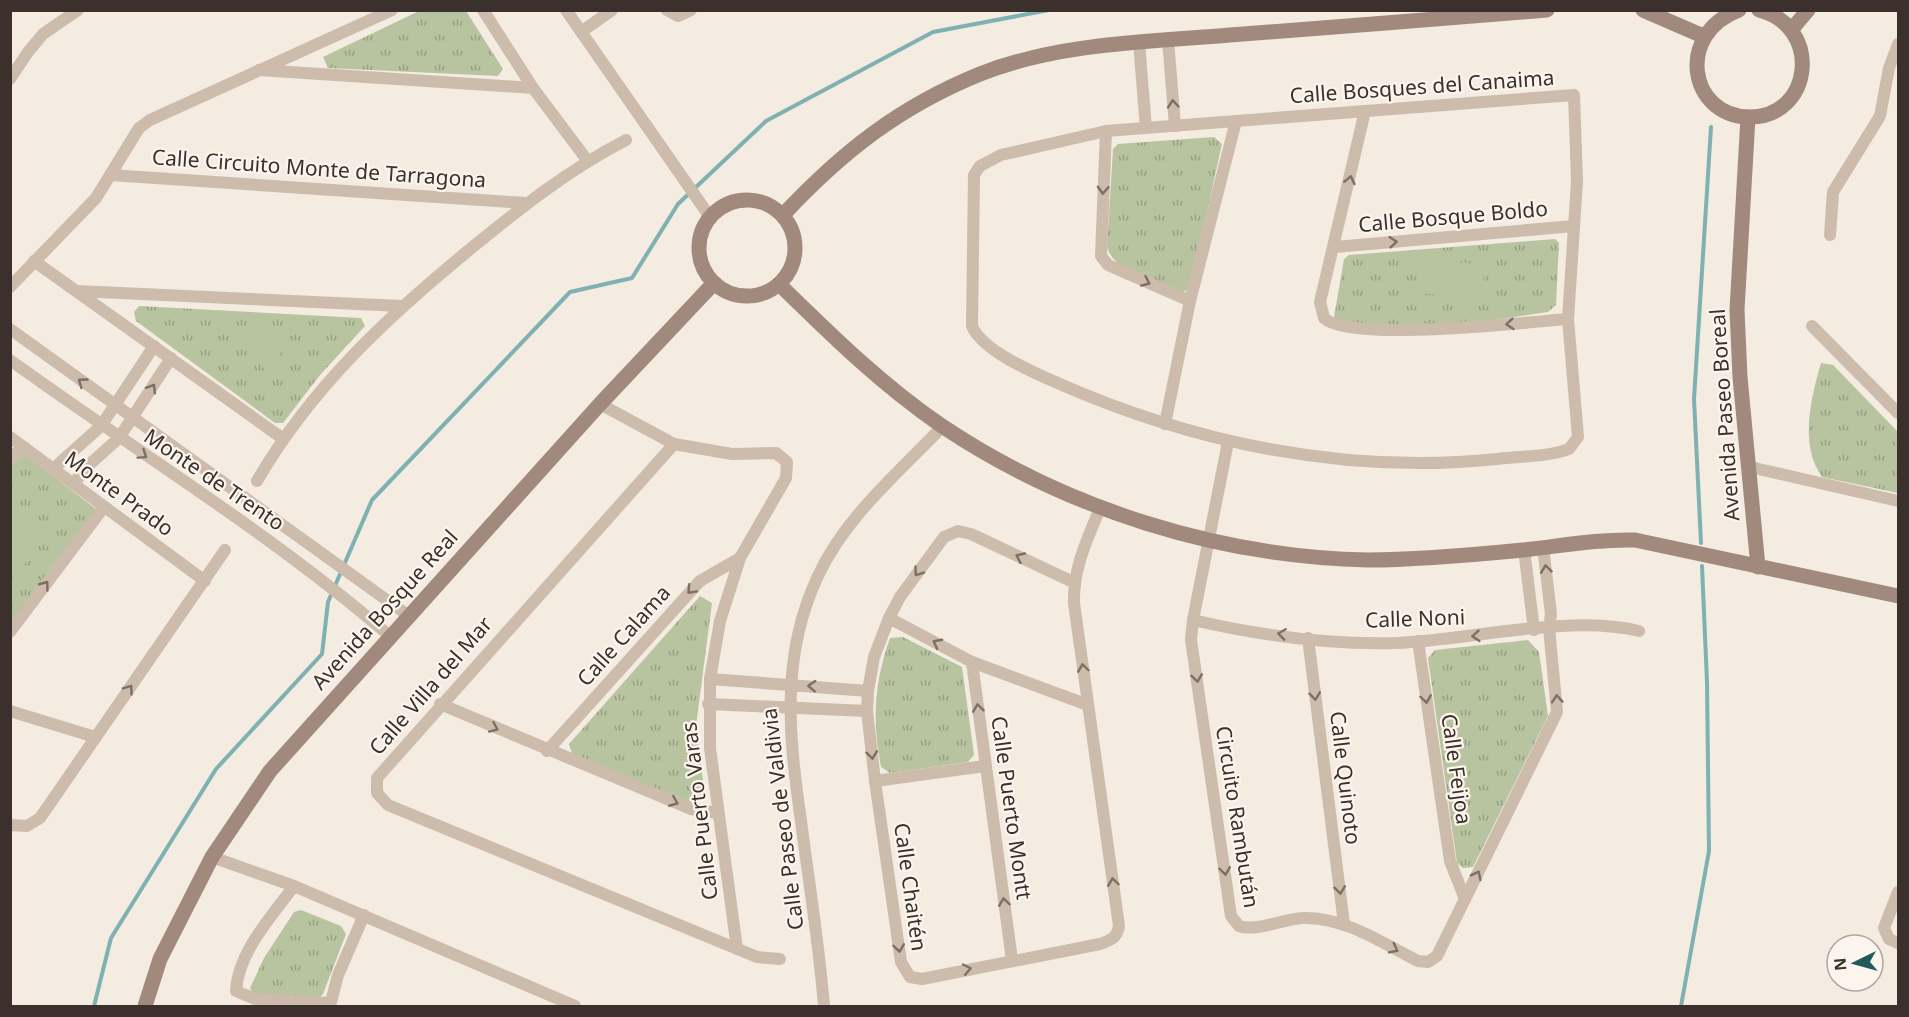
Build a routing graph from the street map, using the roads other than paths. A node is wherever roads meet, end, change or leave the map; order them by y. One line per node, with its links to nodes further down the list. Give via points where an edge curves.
1 (78, 10): 20 (street, via 44,33)
2 (392, 10): 19 (street, Calle Circuito Monte de Tarragona)
3 (483, 10): 21 (street)
4 (566, 10): 14 (street)
5 (612, 10): 14 (street)
6 (667, 10): 7 (street, via 678,16)
7 (691, 10)
8 (1546, 10): 16 (street)
9 (1644, 10): 15 (street)
10 (1739, 10): 15 (street, via 1713,24)
11 (1808, 10): 13 (street)
12 (1767, 11): 13 (street)
13 (1792, 29): 23 (street, via 1803,55 1798,86 1778,109)
14 (581, 32): 33 (street)
15 (1703, 36): 23 (street, via 1696,67 1700,82 1719,107)
16 (1168, 40): 17 (street); 25 (street, one-way to 16)
17 (1139, 43): 26 (street); 32 (street, via 1022,60 941,92 857,143)
18 (1899, 44): 35 (street, via 1889,68 1880,116 1833,192)
19 (258, 70): 21 (street, Calle Circuito Monte de Tarragona); 30 (street, Calle Circuito Monte de Tarragona, via 145,124)
20 (10, 79)
21 (533, 88): 29 (street)
22 (1365, 111): 24 (street, Calle Bosques del Canaima); 34 (street, Calle Bosques del Canaima, via 1574,95); 36 (street, Calle Bosque Boldo, one-way to 22)
23 (1748, 117): 64 (street, Avenida Paseo Boreal, via 1737,310)
24 (1236, 121): 25 (street, Calle Bosques del Canaima); 42 (street)
25 (1175, 126): 26 (street, Calle Bosques del Canaima)
26 (1146, 128): 27 (street, Calle Bosques del Canaima)
27 (1106, 131): 42 (street, one-way to 42, via 1101,256 1108,265); 54 (street, Calle Bosques del Canaima, via 1001,155 980,166 974,175 972,193 972,326 982,342 1032,372 1116,409)
28 (626, 140): 29 (street)
29 (587, 160): 31 (street)
30 (110, 175): 31 (street, Calle Circuito Monte de Tarragona); 37 (street, Calle Circuito Monte de Tarragona, via 96,198)
31 (526, 203): 43 (street)
32 (783, 215): 33 (street, via 770,205 738,200); 39 (street, via 791,228 795,250 789,272)
33 (710, 217): 38 (street, via 699,243 705,271)
34 (1574, 226): 36 (street, Calle Bosque Boldo, one-way to 34); 44 (street, Calle Bosques del Canaima)
35 (1830, 235)
36 (1335, 247): 44 (street, Calle Bosque Boldo, one-way to 36, via 1452,329 1338,325 1324,318 1320,302)
37 (34, 261): 40 (street, Calle Circuito Monte de Tarragona); 41 (street)
38 (714, 283): 39 (street, via 747,296); 50 (street, Avenida Bosque Real)
39 (779, 284): 56 (street, via 847,351)
40 (10, 287)
41 (77, 291): 43 (street); 47 (street)
42 (1190, 301): 54 (street)
43 (401, 306): 59 (street)
44 (1568, 319): 60 (street, Calle Bosques del Canaima, via 1578,437 1563,452 1430,464 1346,461)
45 (1812, 326): 52 (street)
46 (10, 329): 51 (street, Monte de Trento, one-way to 46)
47 (154, 346): 48 (street); 51 (street)
48 (171, 358): 53 (street, one-way to 48); 59 (street)
49 (10, 360): 55 (street, Monte de Trento)
50 (600, 404): 61 (street, Calle Puerto Varas); 82 (street, Avenida Bosque Real)
51 (114, 406): 53 (street, Monte de Trento); 55 (street)
52 (1899, 413)
53 (133, 418): 58 (street); 77 (street, Monte de Trento)
54 (1165, 424): 60 (street, Calle Bosques del Canaima)
55 (101, 426): 58 (street, Monte de Trento); 65 (street)
56 (943, 426): 69 (street, via 1016,471); 94 (street, Calle Paseo de Valdivia, via 857,516 818,574 803,613)
57 (10, 437): 62 (street, Monte Prado)
58 (119, 438): 67 (street); 80 (street, Monte de Trento, one-way to 80)
59 (282, 438): 66 (street)
60 (1228, 442): 71 (street, Circuito Rambután)
61 (674, 444): 75 (street, Calle Puerto Varas, via 732,454 776,453 787,462 786,478); 96 (street, Calle Villa del Mar)
62 (24, 447): 63 (street); 65 (street, Monte Prado)
63 (10, 458)
64 (1750, 467): 68 (street); 76 (street, Avenida Paseo Boreal)
65 (53, 469): 67 (street, Monte Prado)
66 (256, 481)
67 (73, 484): 70 (street, Monte Prado)
68 (1899, 501)
69 (1101, 506): 71 (street); 79 (street, Calle Chaitén)
70 (104, 507): 78 (street, Monte Prado); 88 (street, one-way to 70)
71 (1208, 541): 73 (street, via 1315,557 1369,560); 84 (street, Circuito Rambután)
72 (1543, 547): 73 (street); 76 (street, via 1600,539 1635,540); 85 (street, Circuito Rambután, one-way to 72, via 1551,614)
73 (1524, 549): 86 (street)
74 (225, 550): 78 (street)
75 (740, 558): 93 (street, Calle Puerto Varas, via 720,621); 103 (street, Calle Calama, one-way to 103, via 700,581)
76 (1758, 567): 81 (street)
77 (351, 574): 80 (street); 82 (street, Monte de Trento)
78 (205, 581): 102 (street, one-way to 78)
79 (1073, 582): 83 (street, Calle Chaitén, one-way to 83, via 971,534 951,533 900,597); 98 (street, Calle Chaitén, one-way to 79)
80 (339, 592): 89 (street, Monte de Trento)
81 (1899, 596)
82 (409, 616): 89 (street, Avenida Bosque Real)
83 (889, 618): 92 (street, one-way to 83); 95 (street, Calle Chaitén, via 874,657)
84 (1192, 620): 90 (street, Calle Noni, one-way to 84); 113 (street, Circuito Rambután, one-way to 113, via 1191,640 1234,922 1244,928 1301,918)
85 (1549, 628): 86 (street, Calle Noni); 87 (street, Calle Noni, via 1624,627); 111 (street, Circuito Rambután, one-way to 85, via 1557,712)
86 (1534, 630): 91 (street, Calle Noni, one-way to 91)
87 (1639, 631)
88 (10, 632)
89 (391, 637): 108 (street, Avenida Bosque Real, via 270,771)
90 (1308, 638): 91 (street, Calle Noni); 113 (street, Calle Quinoto, one-way to 113)
91 (1418, 641): 111 (street, Calle Feijoa, one-way to 111, via 1450,861)
92 (972, 662): 98 (street); 104 (street, Calle Puerto Montt, one-way to 92)
93 (710, 680): 94 (street); 97 (street, Calle Puerto Varas)
94 (789, 685): 95 (street, one-way to 94); 99 (street, Calle Paseo de Valdivia)
95 (868, 692): 101 (street, Calle Chaitén)
96 (440, 704): 103 (street, one-way to 103); 115 (street, Calle Villa del Mar, via 377,778 381,800)
97 (708, 704): 99 (street); 106 (street, Calle Puerto Varas)
98 (1088, 705): 117 (street, Calle Chaitén, one-way to 98, via 1100,944 1114,939 1118,933)
99 (789, 706): 101 (street); 121 (street, Calle Paseo de Valdivia)
100 (10, 711): 102 (street)
101 (867, 711): 105 (street, Calle Chaitén, one-way to 105)
102 (95, 737): 107 (street, via 34,824)
103 (547, 751): 106 (street, one-way to 106, via 691,809)
104 (986, 766): 105 (street); 117 (street, Calle Puerto Montt, one-way to 104)
105 (875, 781): 117 (street, Calle Chaitén, one-way to 117, via 903,969 910,977 922,979)
106 (718, 813): 115 (street, Calle Puerto Varas)
107 (10, 825)
108 (212, 857): 109 (street); 119 (street, Avenida Bosque Real, via 160,959)
109 (294, 886): 112 (street); 118 (street, via 239,970 236,991 255,999)
110 (1899, 892): 114 (street, via 1886,918 1887,935)
111 (1465, 899): 113 (street, Circuito Rambután, one-way to 111, via 1418,961 1428,962 1437,956)
112 (364, 915): 118 (street, via 338,975); 120 (street)
113 (1344, 924)
114 (1899, 943)
115 (737, 949): 116 (street, Calle Villa del Mar, via 757,957)
116 (780, 959)
117 (1012, 960)
118 (330, 1005)
119 (145, 1006)
120 (575, 1006)
121 (824, 1006)

